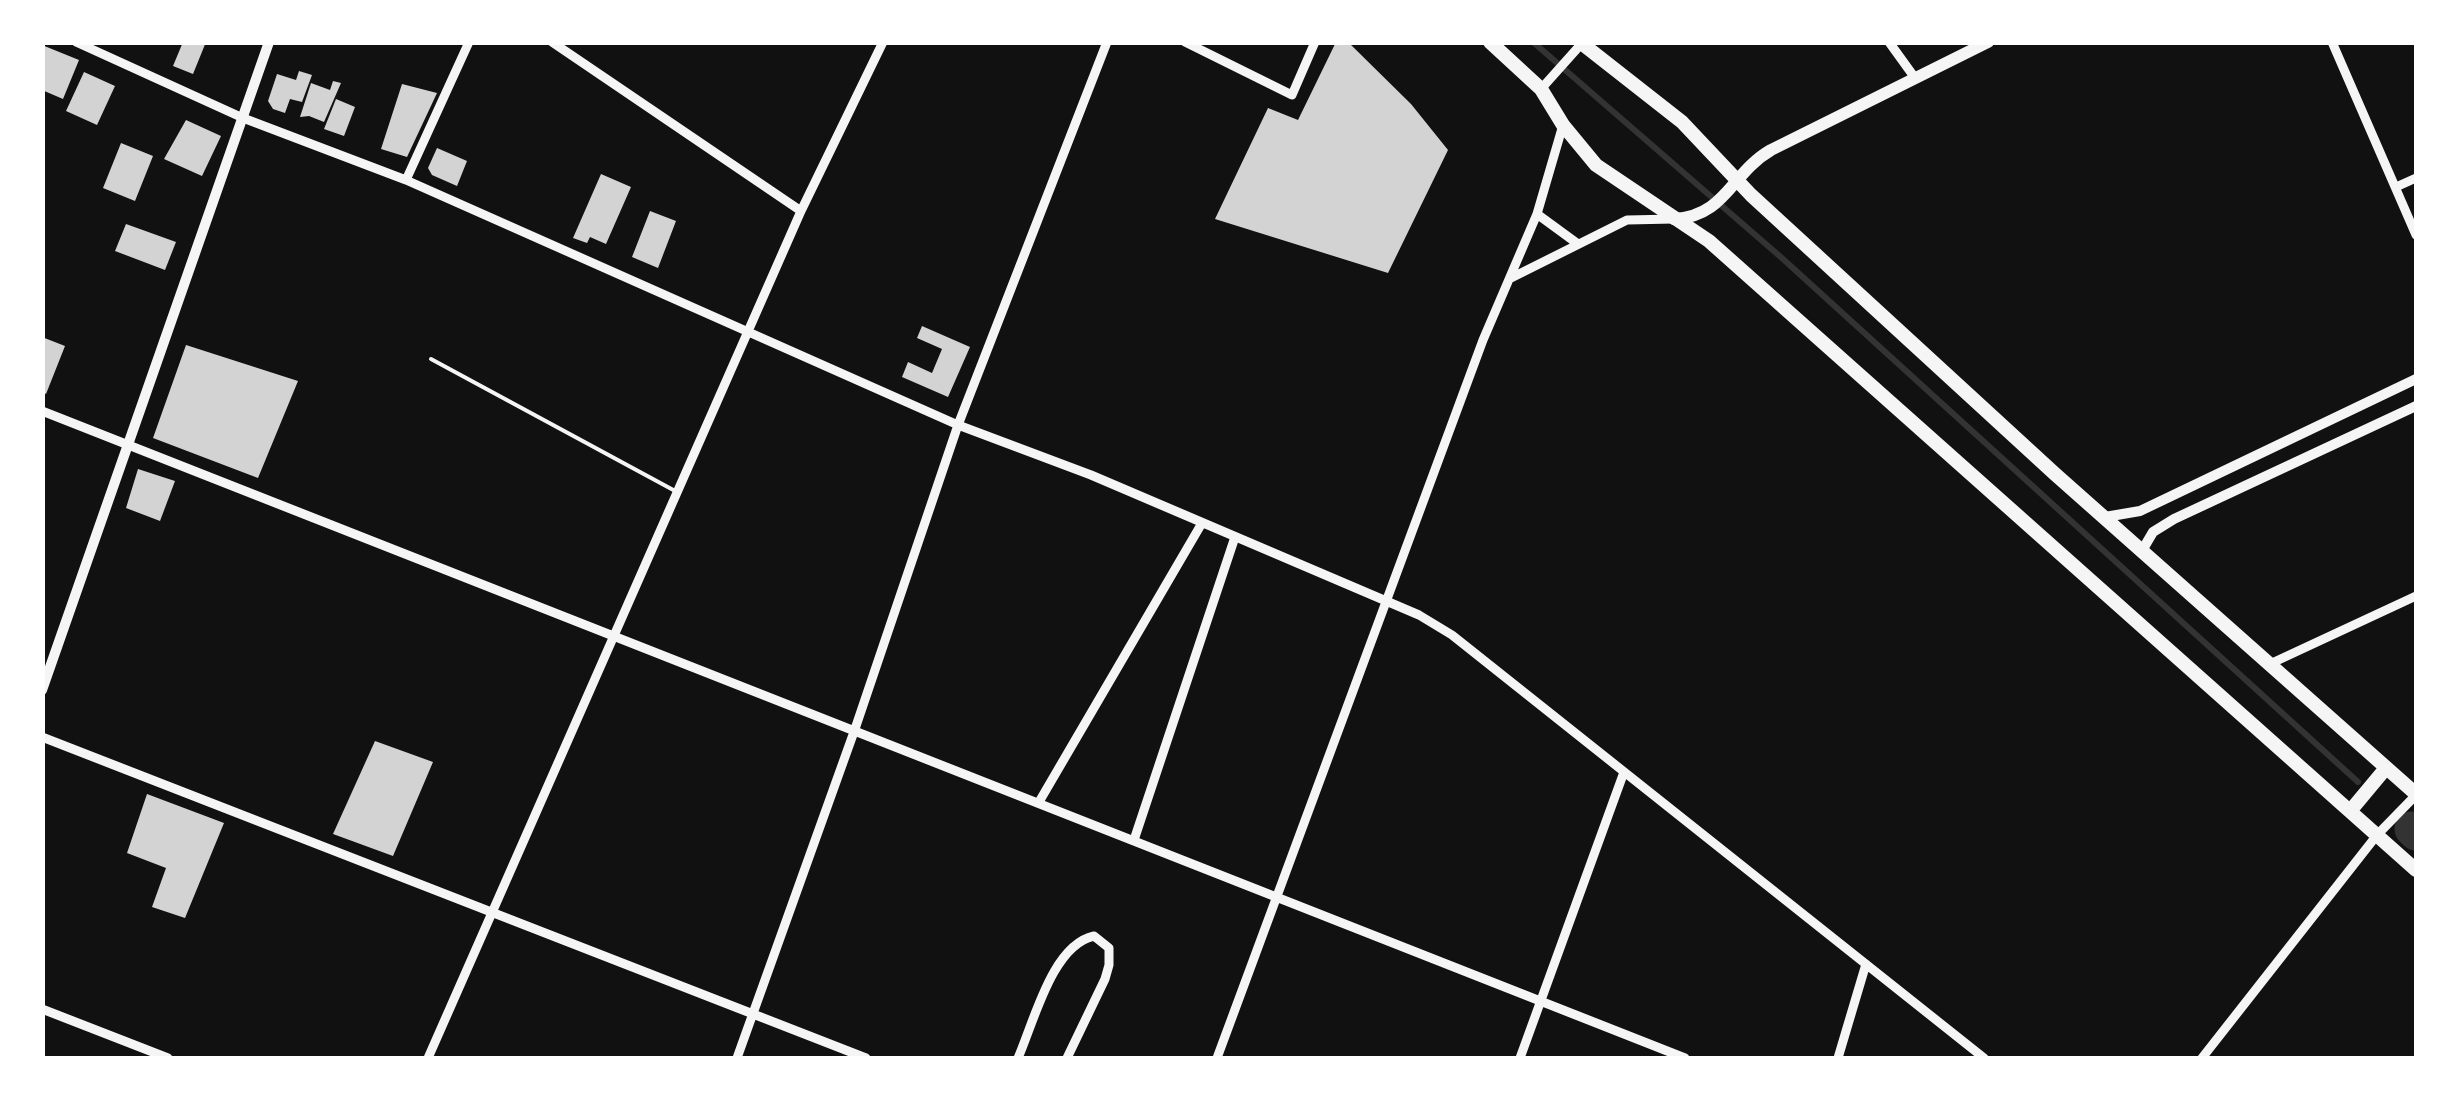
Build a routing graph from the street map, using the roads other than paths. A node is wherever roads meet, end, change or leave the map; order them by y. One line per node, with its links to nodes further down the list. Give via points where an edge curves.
1 (76, 42): 16 (street)
2 (269, 42): 16 (street)
3 (468, 42): 19 (street)
4 (552, 42): 22 (street)
5 (883, 42): 22 (street)
6 (1107, 42): 33 (street)
7 (1185, 42): 8 (street, via 1292,95)
8 (1314, 42)
9 (1490, 42): 15 (main road)
10 (1889, 42): 14 (street)
11 (1988, 42): 14 (main road)
12 (2332, 42): 21 (street)
13 (1579, 46): 15 (street); 20 (main road, via 1668,110)
14 (1915, 78): 20 (main road, via 1772,150)
15 (1545, 84): 17 (main road)
16 (244, 118): 19 (street); 34 (street)
17 (1563, 125): 23 (street); 24 (main road, via 1596,165)
18 (2416, 178): 21 (street)
19 (406, 180): 28 (street)
20 (1732, 187): 24 (main road, via 1699,216); 36 (main road)
21 (2396, 187): 25 (street)
22 (801, 211): 28 (street)
23 (1537, 214): 26 (street); 27 (street)
24 (1674, 219): 26 (street, via 1627,220); 51 (main road, via 1709,242)
25 (2416, 235)
26 (1578, 244): 27 (street)
27 (1510, 278): 41 (street)
28 (748, 332): 33 (street); 35 (street)
29 (431, 359): 35 (lane)
30 (2416, 379): 36 (street, via 2140,511)
31 (2416, 406): 39 (street, via 2174,519 2153,532)
32 (42, 410): 34 (street)
33 (958, 426): 37 (street); 45 (street)
34 (128, 446): 42 (street); 44 (street)
35 (678, 492): 42 (street)
36 (2105, 517): 39 (main road)
37 (1202, 523): 38 (street); 50 (street)
38 (1235, 537): 41 (street); 53 (street)
39 (2143, 549): 43 (main road)
40 (2416, 596): 43 (street)
41 (1386, 601): 48 (street, via 1452,636); 55 (street)
42 (615, 634): 45 (street); 56 (street)
43 (2272, 663): 47 (main road)
44 (42, 690)
45 (855, 730): 50 (street); 60 (street)
46 (42, 736): 56 (street)
47 (2386, 768): 49 (main road); 51 (main road)
48 (1624, 772): 57 (street); 58 (street)
49 (2416, 794): 52 (street)
50 (1039, 802): 53 (street)
51 (2351, 810): 52 (main road)
52 (2377, 835): 54 (main road); 72 (street)
53 (1134, 840): 55 (street)
54 (2416, 870)
55 (1277, 897): 58 (street); 67 (street)
56 (493, 910): 60 (street); 62 (street)
57 (1866, 964): 70 (street); 71 (street)
58 (1541, 1003): 68 (street); 69 (street)
59 (42, 1009): 61 (street)
60 (752, 1015): 63 (street); 64 (street)
61 (168, 1058)
62 (428, 1058)
63 (737, 1058)
64 (866, 1058)
65 (1018, 1058): 66 (street, via 1060,958 1080,939 1094,936 1109,948 1109,965)
66 (1067, 1058)
67 (1217, 1058)
68 (1520, 1058)
69 (1685, 1058)
70 (1838, 1058)
71 (1984, 1058)
72 (2202, 1058)

